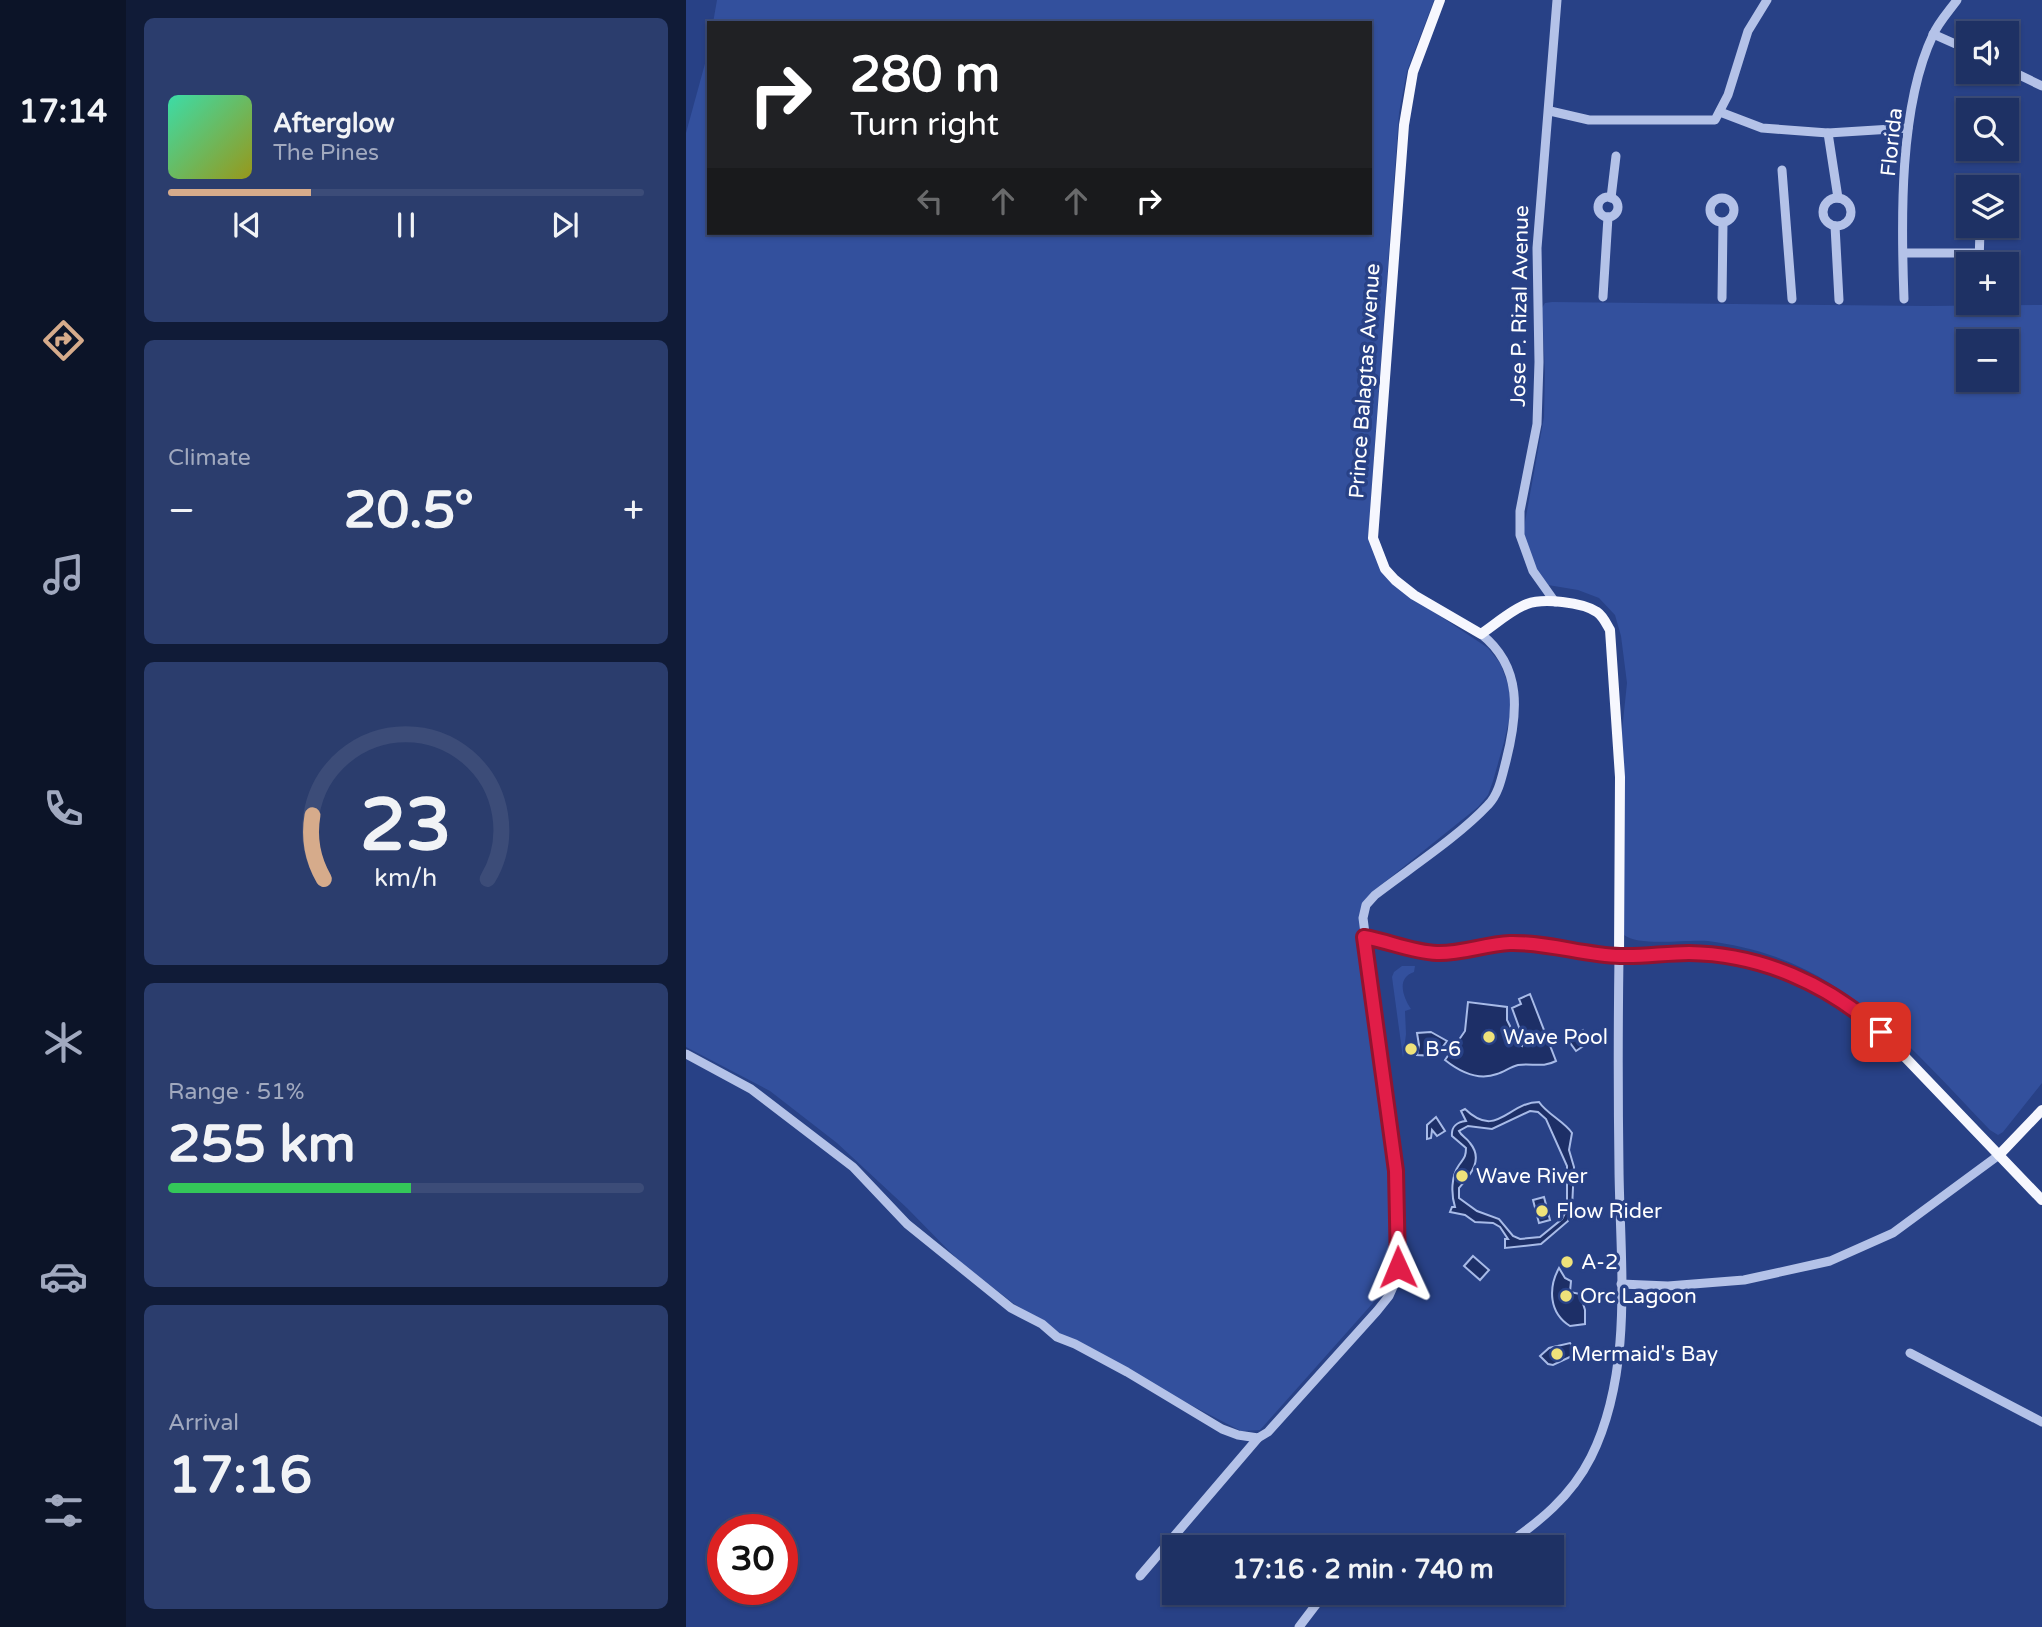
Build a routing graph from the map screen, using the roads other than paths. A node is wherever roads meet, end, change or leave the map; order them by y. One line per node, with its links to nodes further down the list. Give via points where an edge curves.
1 (1440, 0): 28 (main road, Prince Balagtas Avenue, via 1413,72 1406,112 1374,538 1385,569 1395,580)
2 (1557, 0): 9 (street, Jose P. Rizal Avenue)
3 (1767, 0): 10 (street, via 1748,31)
4 (1957, 0): 5 (street, Florida)
5 (1933, 34): 6 (street); 11 (street, Florida)
6 (1956, 44)
7 (2019, 75): 8 (street)
8 (2042, 86)
9 (1549, 111): 10 (street, via 1589,120 1712,121); 27 (street, Jose P. Rizal Avenue, via 1537,248 1537,424 1520,535 1533,571)
10 (1720, 112): 12 (street, via 1762,128)
11 (1908, 128): 12 (street); 20 (street, Florida)
12 (1828, 133): 16 (street)
13 (1616, 156): 15 (street)
14 (1782, 170): 24 (street)
15 (1611, 198): 17 (street, via 1618,209); 17 (street, via 1603,198 1598,207 1602,216)
16 (1838, 198): 19 (street, via 1847,203 1851,213 1846,223); 19 (street, via 1827,201 1822,211 1826,221)
17 (1608, 217): 22 (street)
18 (1723, 223): 23 (street)
19 (1835, 226): 26 (street)
20 (1903, 253): 21 (street); 25 (street, Florida)
21 (1956, 253)
22 (1603, 297)
23 (1722, 298)
24 (1792, 299)
25 (1904, 299)
26 (1839, 300)
27 (1555, 603): 28 (main road, via 1528,604); 30 (main road, via 1597,611 1609,629 1620,778)
28 (1481, 634): 29 (street, via 1497,650 1515,693 1514,727 1499,788 1490,804 1370,900 1363,918)
29 (1364, 937): 30 (street, via 1433,953 1512,943); 38 (street, via 1396,1171 1397,1278 1377,1311)
30 (1619, 956): 33 (main road, via 1690,953 1732,957 1766,964 1834,995 1881,1032); 35 (street)
31 (686, 1054): 38 (street, via 751,1089 853,1167 907,1224 1012,1308 1222,1429)
32 (2042, 1110): 33 (main road)
33 (1999, 1155): 34 (main road); 35 (street, via 1893,1233 1830,1261 1744,1280 1668,1286)
34 (2042, 1200)
35 (1620, 1284): 39 (street, via 1619,1367 1601,1434 1573,1487)
36 (1910, 1353): 37 (street)
37 (2042, 1422)
38 (1258, 1438): 40 (street)
39 (1519, 1535)
40 (1140, 1576)
41 (1316, 1605): 42 (street)
42 (1299, 1627)

